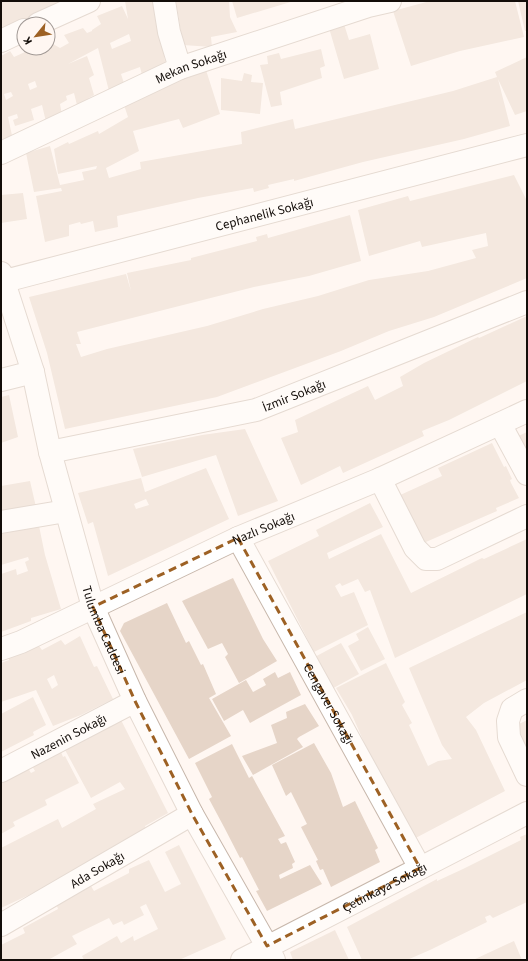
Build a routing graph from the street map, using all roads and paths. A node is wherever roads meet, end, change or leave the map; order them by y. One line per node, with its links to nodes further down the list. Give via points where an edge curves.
1 (89, 1): 4 (street)
2 (164, 1): 7 (street, via 169,32)
3 (390, 1): 7 (street, Mekan Sokağı)
4 (56, 16)
5 (16, 34): 6 (street)
6 (1, 41)
7 (180, 68): 9 (street, Mekan Sokağı)
8 (527, 145): 10 (street, Cephanelik Sokağı)
9 (1, 153)
10 (2, 278): 12 (street, Tulumba Caddesi)
11 (527, 302): 16 (street, İzmir Sokağı, via 256,410)
12 (33, 372): 13 (street); 16 (street, Tulumba Caddesi)
13 (1, 380)
14 (527, 411): 15 (street, Nazlı Sokağı)
15 (500, 424): 17 (street); 18 (street, Nazlı Sokağı)
16 (50, 452): 19 (street, Tulumba Caddesi)
17 (527, 474)
18 (380, 479): 20 (street, via 415,548 426,559 437,559); 22 (street, Nazlı Sokağı)
19 (66, 512): 21 (street); 23 (street, Tulumba Caddesi)
20 (527, 516)
21 (1, 522)
22 (238, 538): 23 (street, Nazlı Sokağı); 31 (street, Cengaver Sokağı)
23 (93, 607): 24 (street, Nazlı Sokağı); 26 (street, Tulumba Caddesi)
24 (1, 649)
25 (527, 700): 28 (street, via 512,709 508,721 509,737)
26 (135, 701): 27 (street, Nazenin Sokağı); 30 (street, Tulumba Caddesi)
27 (1, 770)
28 (527, 775)
29 (527, 813): 31 (street, Çetinkaya Sokağı)
30 (192, 814): 32 (street, Ada Sokağı); 33 (street, Tulumba Caddesi)
31 (420, 868): 33 (street, Çetinkaya Sokağı)
32 (1, 925)
33 (270, 953): 34 (street, Çetinkaya Sokağı)
34 (242, 960)

